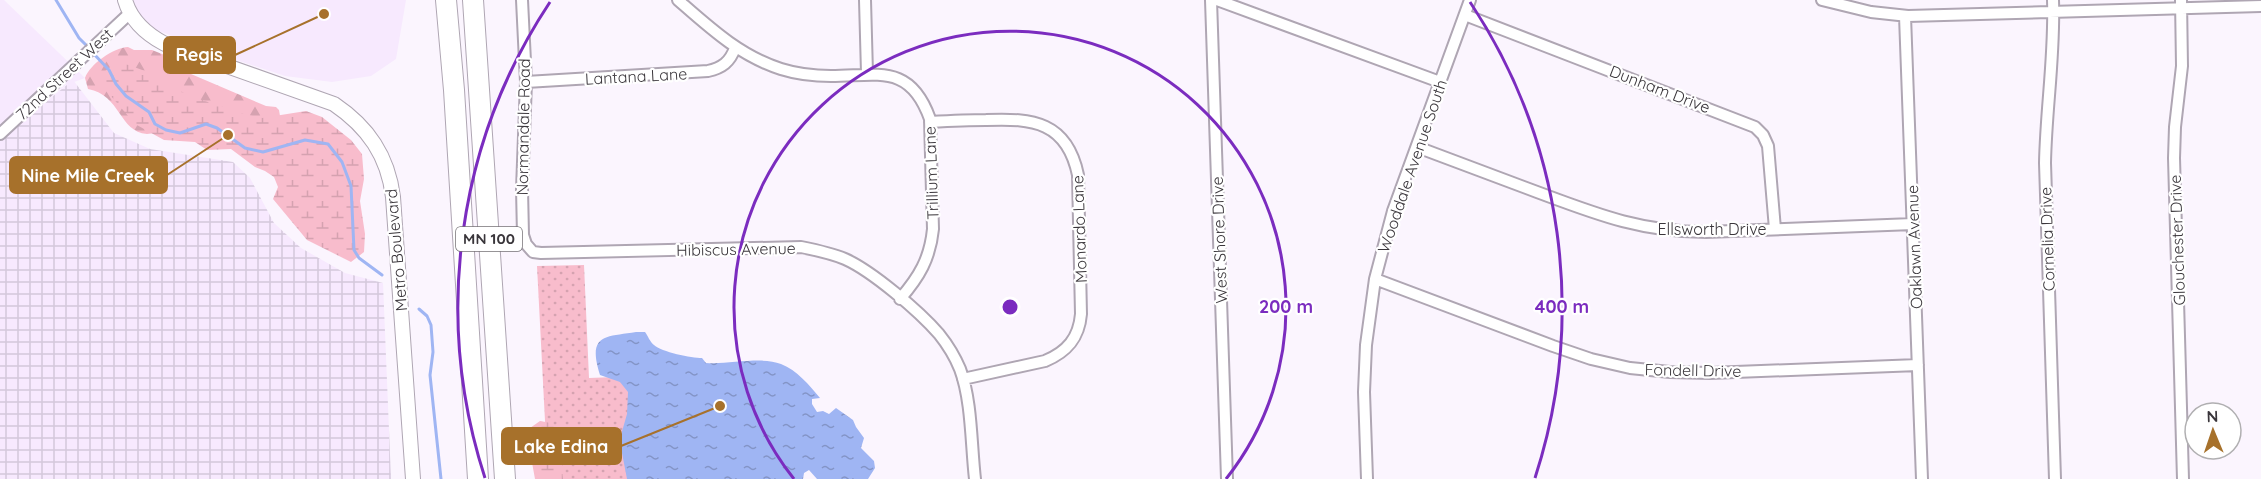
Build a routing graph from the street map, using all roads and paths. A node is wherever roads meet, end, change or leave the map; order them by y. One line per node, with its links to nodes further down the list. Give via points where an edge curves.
1 (125, 0): 15 (street, Metro Boulevard)
2 (473, 0): 35 (highway, MN 100)
3 (522, 0): 20 (street, Normandale Road)
4 (678, 0): 18 (street, Trillium Lane)
5 (865, 0): 19 (street)
6 (1211, 0): 37 (street, West Shore Drive)
7 (1218, 0): 21 (street)
8 (1470, 0): 16 (street, Wooddale Avenue South)
9 (1822, 0): 17 (street)
10 (2053, 0): 14 (street, Cornelia Drive)
11 (445, 1): 34 (highway, MN 100)
12 (2182, 4): 13 (street); 14 (street); 32 (street, Glouchester Drive, via 2182,66 2174,158)
13 (2261, 6)
14 (2054, 13): 17 (street); 40 (street, Cornelia Drive, via 2045,163)
15 (129, 14): 23 (street, 72nd Street West); 33 (street, Metro Boulevard, via 151,37 165,44 334,104 350,115 375,143 390,178 393,197)
16 (1465, 15): 21 (street, Wooddale Avenue South); 26 (street, Dunham Drive, via 1755,127 1768,146)
17 (1905, 16): 25 (street, Oaklawn Avenue)
18 (735, 48): 19 (street, Trillium Lane, via 758,61 806,74); 20 (street, Lantana Lane, via 725,64 708,71)
19 (867, 74): 22 (street, Trillium Lane, via 888,75 907,84 925,105)
20 (526, 82): 27 (street, Normandale Road, via 523,235)
21 (1440, 82): 24 (street, Wooddale Avenue South)
22 (930, 122): 29 (street, Trillium Lane, via 932,248 926,265); 31 (street, Monardo Lane, via 1031,120 1046,126 1068,146 1078,175 1081,314 1075,339 1067,349 1045,361)
23 (0, 134)
24 (1417, 147): 26 (street, Ellsworth Drive, via 1624,223 1679,232); 28 (street, Wooddale Avenue South, via 1393,211)
25 (1913, 224): 26 (street, Ellsworth Drive); 30 (street, Oaklawn Avenue)
26 (1775, 229)
27 (533, 252): 29 (street, Hibiscus Avenue, via 801,247 823,251 866,270)
28 (1375, 279): 30 (street, Fondell Drive, via 1553,346 1630,368 1710,373); 38 (street, Wooddale Avenue South, via 1365,345)
29 (900, 299): 31 (street, Hibiscus Avenue, via 939,334)
30 (1918, 365): 39 (street, Oaklawn Avenue)
31 (963, 379): 36 (street, Hibiscus Avenue)
32 (2183, 475)
33 (413, 479)
34 (478, 479)
35 (505, 479)
36 (975, 479)
37 (1227, 479)
38 (1367, 479)
39 (1922, 479)
40 (2055, 479)

